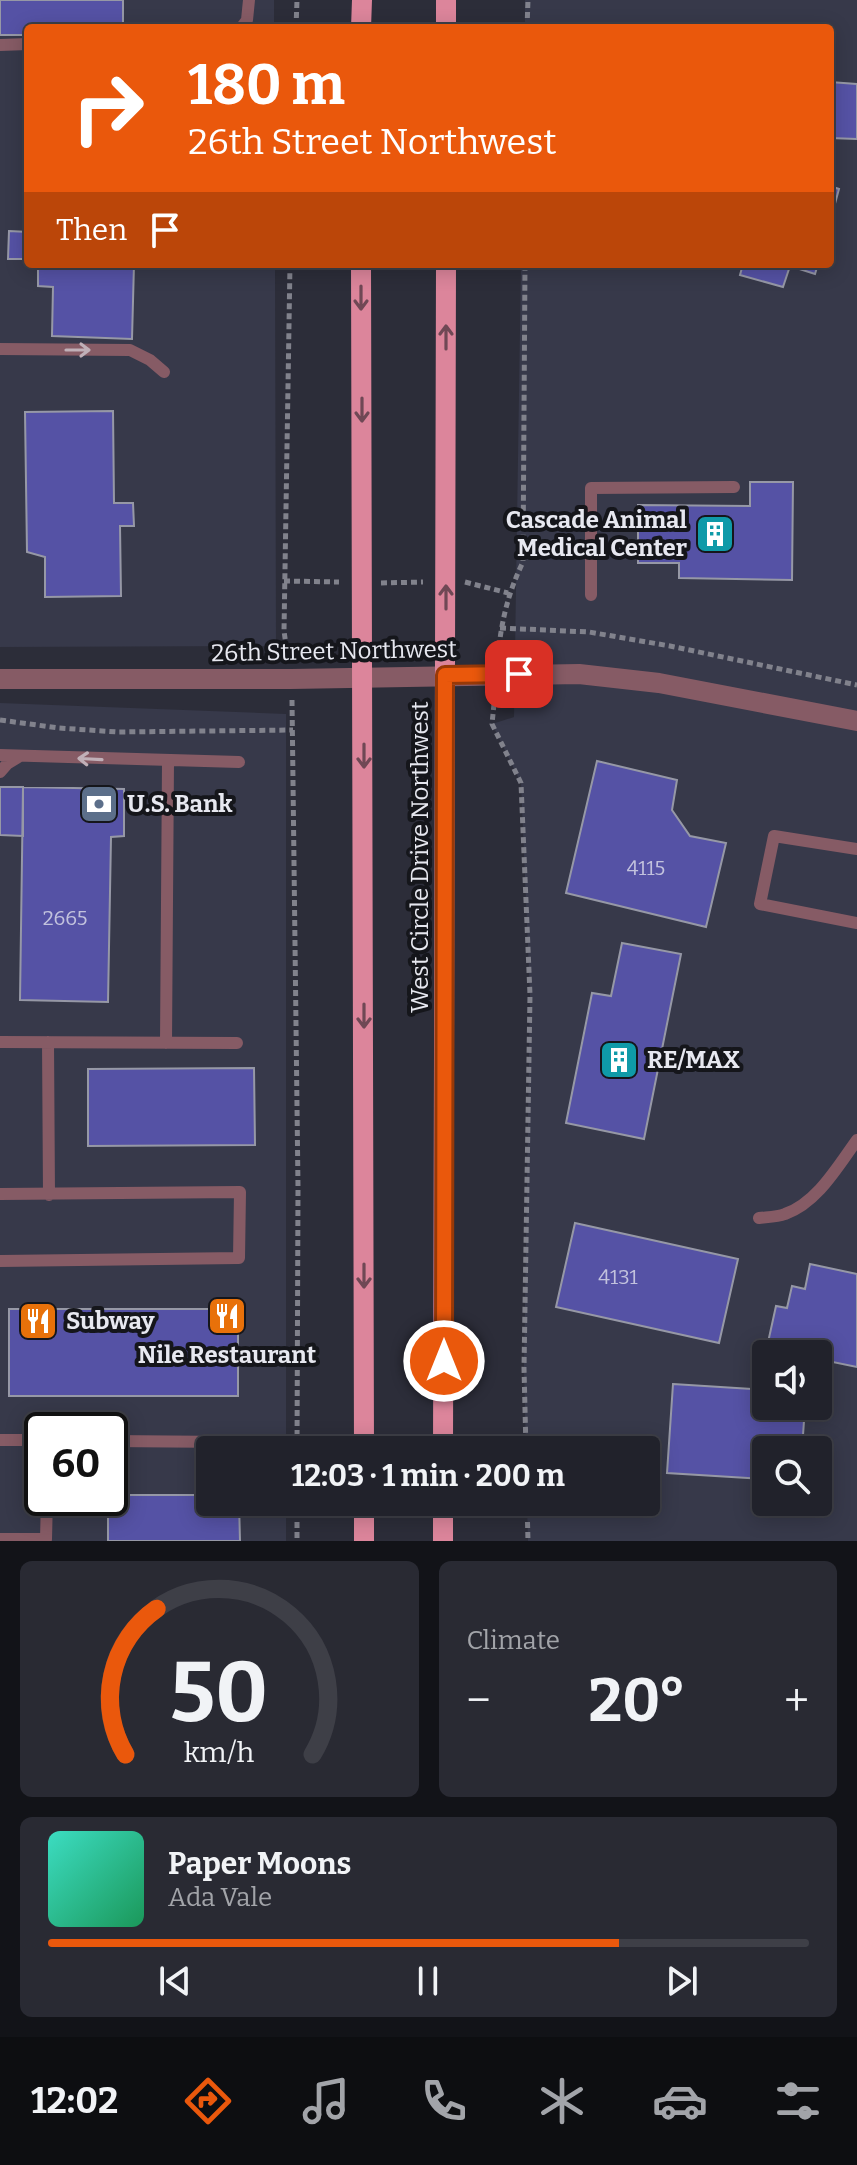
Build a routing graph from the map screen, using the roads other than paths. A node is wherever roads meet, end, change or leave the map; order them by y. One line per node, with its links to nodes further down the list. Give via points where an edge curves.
1 (249, 0): 4 (lane)
2 (362, 0): 5 (main road)
3 (446, 0): 6 (main road)
4 (244, 24)
5 (361, 24)
6 (446, 24)
7 (24, 44): 8 (lane)
8 (0, 45)
9 (361, 268): 16 (main road, one-way to 16)
10 (446, 268): 15 (main road, West Circle Drive Northwest, one-way to 10)
11 (0, 349): 12 (lane, one-way to 12, via 130,350)
12 (164, 372)
13 (734, 487): 14 (lane, via 591,488)
14 (591, 595)
15 (445, 675): 16 (street, 26th Street Northwest); 18 (street, 26th Street Northwest, via 621,677); 36 (main road, West Circle Drive Northwest)
16 (363, 678): 17 (street, 26th Street Northwest); 35 (main road, one-way to 35)
17 (0, 679)
18 (857, 721)
19 (0, 755): 20 (lane)
20 (20, 756): 21 (lane, one-way to 20); 23 (lane)
21 (168, 762): 22 (lane); 28 (lane)
22 (239, 762)
23 (0, 772)
24 (857, 849): 25 (lane, via 774,836 760,904)
25 (857, 923)
26 (0, 1042): 27 (lane)
27 (48, 1042): 28 (lane); 32 (lane)
28 (166, 1043): 29 (lane)
29 (237, 1043)
30 (857, 1140): 33 (lane, via 801,1207)
31 (0, 1194): 32 (lane)
32 (49, 1195): 34 (lane, via 240,1192 239,1258)
33 (759, 1218)
34 (0, 1261)
35 (364, 1436)
36 (443, 1436)
37 (0, 1440): 38 (lane)
38 (24, 1440)
39 (128, 1441): 40 (lane)
40 (196, 1442)
41 (47, 1516): 44 (lane, via 46,1539)
42 (364, 1516): 45 (main road)
43 (443, 1516): 46 (main road)
44 (0, 1539)
45 (364, 1541)
46 (443, 1541)

